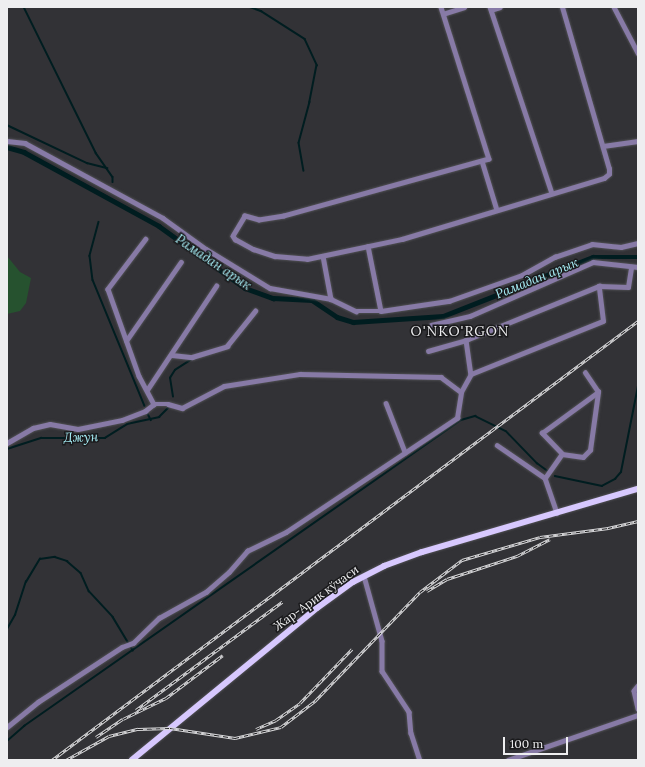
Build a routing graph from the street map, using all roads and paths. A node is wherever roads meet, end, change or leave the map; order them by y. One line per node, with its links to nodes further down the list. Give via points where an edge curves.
1 (441, 7): 7 (street)
2 (464, 7): 7 (street)
3 (500, 7): 6 (street)
4 (562, 7): 11 (street)
5 (614, 7): 8 (street)
6 (490, 8): 13 (street)
7 (443, 14): 12 (street, via 490,156)
8 (638, 53)
9 (7, 141): 24 (street, via 25,142 163,218 206,249 270,288)
10 (638, 141): 11 (street)
11 (603, 146): 13 (street, via 609,174 604,178)
12 (482, 161): 14 (street); 18 (street, via 284,216 259,220 245,216 233,236 253,249 276,256 307,259)
13 (552, 193): 14 (street)
14 (497, 210): 17 (street, via 402,239)
15 (146, 239): 29 (street, via 108,289)
16 (638, 243): 26 (street, via 621,246 592,244 555,257 522,275 449,302)
17 (368, 246): 18 (street); 26 (street)
18 (323, 256): 24 (street)
19 (181, 262): 29 (street)
20 (631, 267): 21 (street); 23 (street, via 628,287); 27 (street, via 593,262 470,316)
21 (638, 267)
22 (216, 286): 31 (street)
23 (600, 286): 28 (street); 33 (street, via 603,321)
24 (331, 299): 26 (street, via 356,311)
25 (255, 311): 31 (street, via 227,346 192,357)
26 (381, 311)
27 (431, 325)
28 (466, 340): 30 (street); 33 (street)
29 (126, 341): 34 (street)
30 (428, 351)
31 (172, 355): 34 (street)
32 (585, 373): 36 (street)
33 (471, 374): 35 (street)
34 (147, 390): 38 (street)
35 (460, 392): 38 (street, via 441,377 300,374 224,386 182,408); 41 (street, via 457,418)
36 (598, 392): 42 (street, via 590,450 583,457); 42 (street, via 542,433)
37 (386, 402): 41 (street)
38 (154, 404): 39 (street, via 145,411 122,420 78,428 50,424 33,428)
39 (7, 443)
40 (496, 445): 43 (street)
41 (405, 452): 50 (street, via 286,532 247,551 229,572 206,592 159,618 129,645 38,702)
42 (562, 454): 43 (street)
43 (545, 478): 45 (street)
44 (638, 489): 45 (main road, Жар-Арик кўчаси)
45 (557, 514): 46 (main road, Жар-Арик кўчаси, via 403,558)
46 (364, 576): 51 (main road, Жар-Арик кўчаси, via 317,608 266,648); 52 (street, via 382,641 382,671 409,712 411,733)
47 (638, 686): 48 (street, via 634,692)
48 (638, 709)
49 (638, 714): 53 (street)
50 (7, 727)
51 (132, 760)
52 (420, 760)
53 (508, 760)

